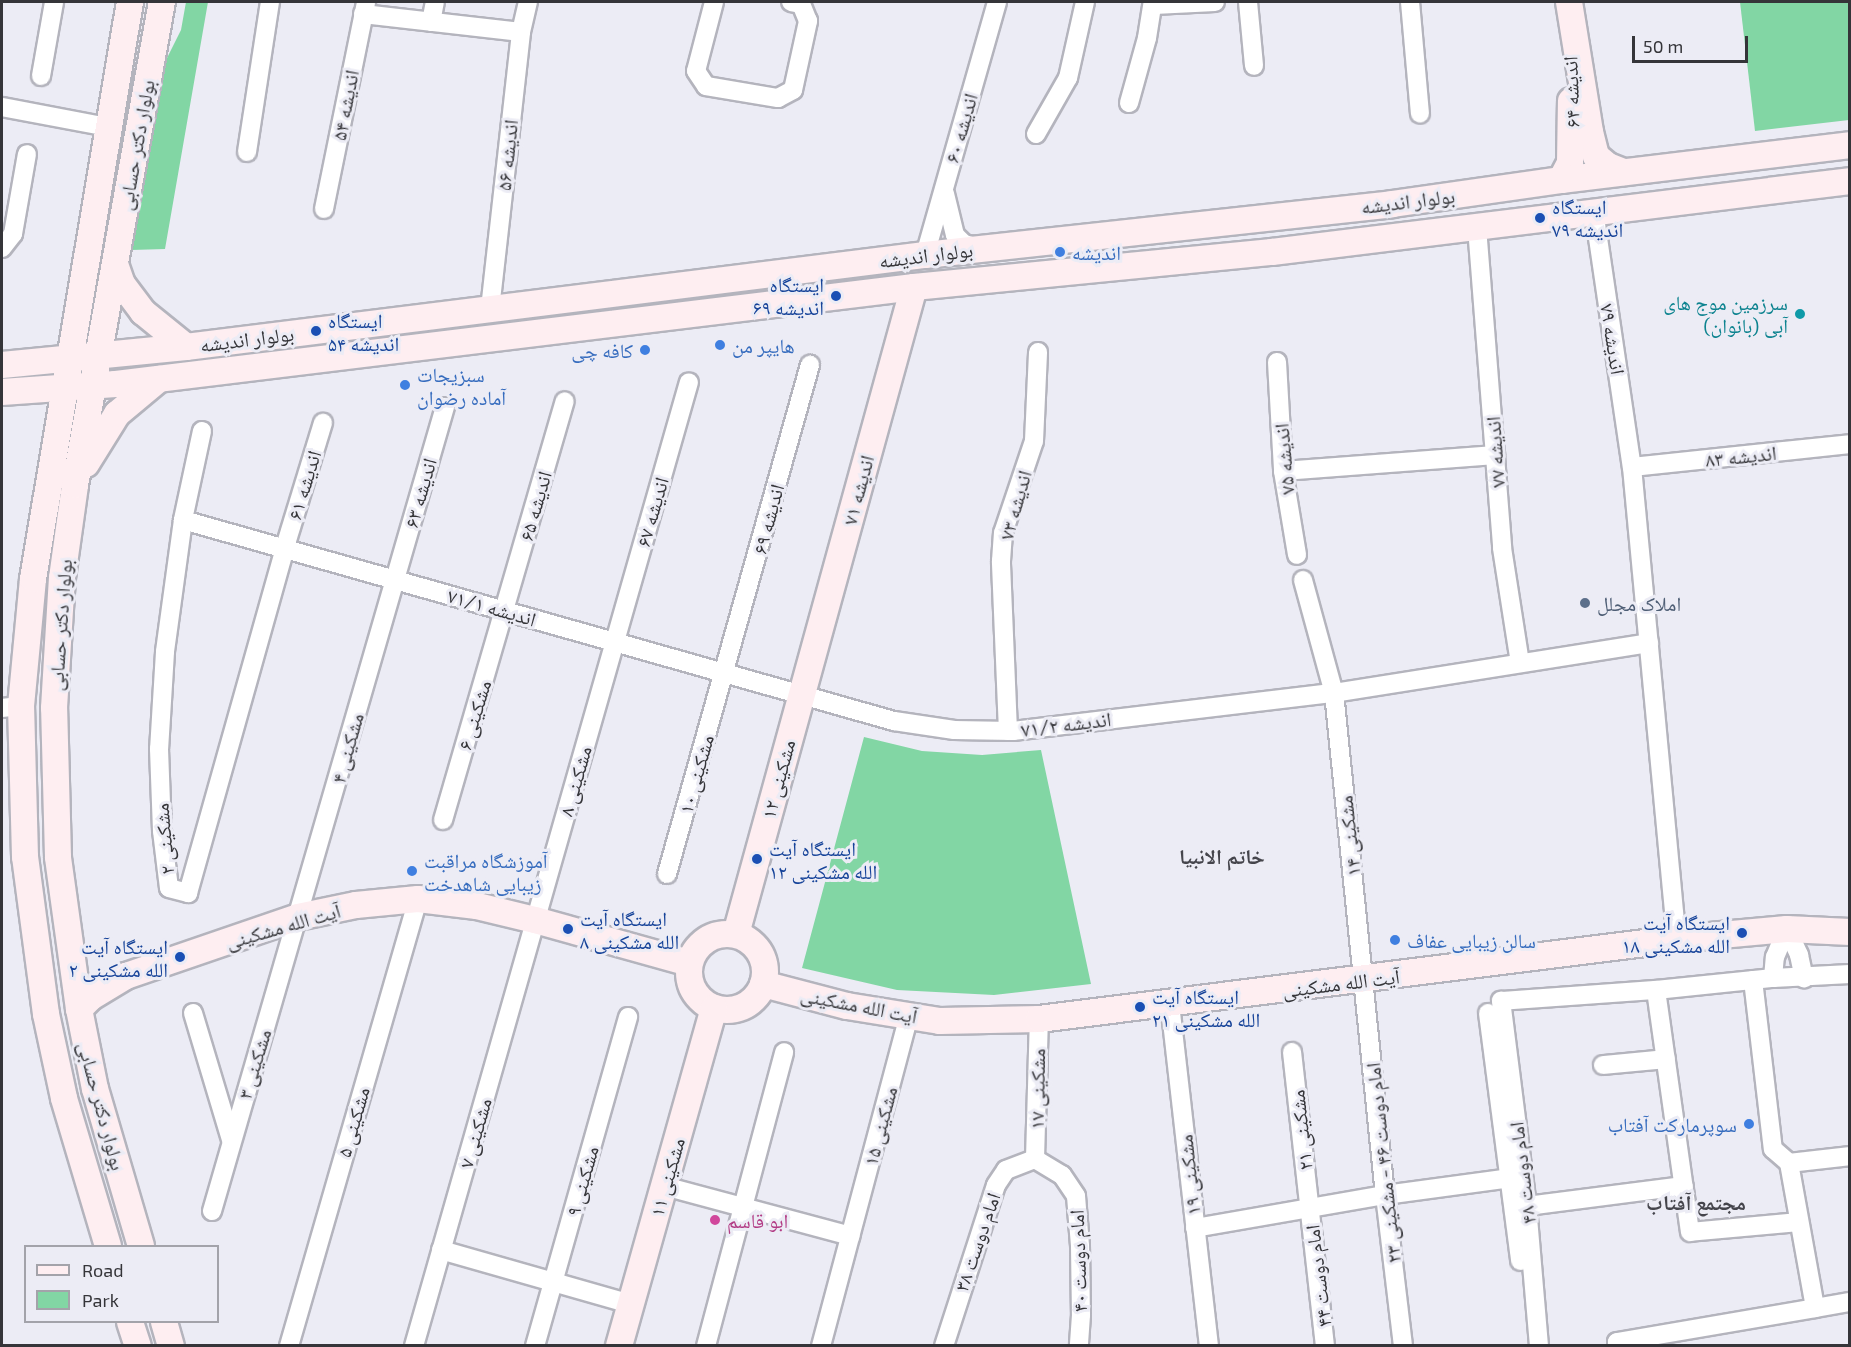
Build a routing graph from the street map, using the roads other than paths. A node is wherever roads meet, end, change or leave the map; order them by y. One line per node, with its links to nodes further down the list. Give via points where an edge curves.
1 (54, 2): 21 (street)
2 (130, 2): 25 (main road, بولوار دکتر حسابی)
3 (162, 2): 42 (main road, بولوار دکتر حسابی)
4 (270, 2): 28 (street)
5 (435, 2): 18 (street)
6 (528, 2): 19 (street, اندیشه ۵۶)
7 (714, 2): 8 (street, via 696,71 706,86 778,98 793,90 808,21 801,4)
8 (791, 2)
9 (997, 2): 33 (street, اندیشه ۶۰)
10 (1085, 2): 26 (street, via 1068,78)
11 (1184, 2): 12 (street); 16 (street)
12 (1215, 2)
13 (1248, 2): 20 (street)
14 (1410, 2): 24 (street)
15 (1568, 2): 30 (main road, via 1596,156); 31 (main road, اندیشه ۶۴, via 1572,135 1570,163)
16 (1154, 3): 22 (street)
17 (365, 8): 18 (street); 35 (street, اندیشه ۵۴)
18 (431, 22): 19 (street)
19 (521, 32): 44 (street, اندیشه ۵۶)
20 (1254, 66)
21 (41, 76)
22 (1129, 103)
23 (2, 107): 25 (street)
24 (1420, 114)
25 (108, 127): 48 (main road, بولوار دکتر حسابی)
26 (1036, 134)
27 (1850, 145): 30 (main road, بولوار اندیشه)
28 (247, 152)
29 (27, 154): 39 (street, via 13,234)
30 (1624, 172): 31 (main road, بولوار اندیشه)
31 (1561, 180): 34 (main road, بولوار اندیشه)
32 (1850, 181): 36 (main road, بولوار اندیشه)
33 (945, 186): 40 (street, via 955,235 964,244); 41 (street, اندیشه ۶۰)
34 (1392, 204): 37 (main road); 40 (main road, بولوار اندیشه)
35 (324, 209)
36 (1594, 211): 37 (main road, بولوار اندیشه); 63 (street, اندیشه ۷۹)
37 (1397, 237): 43 (main road, بولوار اندیشه)
38 (1478, 240): 62 (street, اندیشه ۷۷)
39 (2, 248)
40 (982, 249): 41 (main road, بولوار اندیشه)
41 (925, 255): 44 (main road, بولوار اندیشه)
42 (115, 264): 45 (main road, via 122,284 143,312); 47 (main road, بولوار دکتر حسابی)
43 (914, 287): 52 (main road, بولوار اندیشه); 77 (main road, اندیشه ۷۱)
44 (490, 309): 45 (main road, بولوار اندیشه)
45 (186, 347): 47 (main road, بولوار اندیشه)
46 (1038, 352): 79 (street, اندیشه ۷۳, via 1034,441 1003,533)
47 (98, 356): 48 (main road, بولوار اندیشه); 54 (main road, بولوار دکتر حسابی)
48 (69, 360): 50 (main road, بولوار اندیشه); 55 (main road, بولوار دکتر حسابی)
49 (1277, 362): 64 (street, اندیشه ۷۵)
50 (2, 365)
51 (810, 365): 75 (street, اندیشه ۶۹)
52 (159, 379): 54 (main road, بولوار اندیشه); 65 (main road, via 117,414)
53 (689, 382): 72 (street, اندیشه ۶۷)
54 (93, 385): 55 (main road, بولوار اندیشه); 65 (main road, بولوار دکتر حسابی)
55 (64, 387): 56 (main road, بولوار اندیشه); 78 (main road, بولوار دکتر حسابی)
56 (2, 392)
57 (565, 401): 71 (street, اندیشه ۶۵)
58 (445, 407): 69 (street, اندیشه ۶۳)
59 (323, 423): 67 (street, اندیشه ۶۱)
60 (202, 431): 66 (street)
61 (1850, 444): 63 (street, اندیشه ۸۳)
62 (1495, 455): 64 (street); 74 (street, اندیشه ۷۷, via 1502,548)
63 (1632, 467): 73 (street, اندیشه ۷۹)
64 (1283, 471): 68 (street, اندیشه ۷۵)
65 (75, 485): 90 (main road, بولوار دکتر حسابی, via 62,578 54,708 58,857)
66 (183, 520): 67 (street, اندیشه ۷۱/۱); 67 (street, مشکینی ۲, via 165,652 159,749 169,888 188,893)
67 (285, 548): 69 (street, اندیشه ۷۱/۱)
68 (1297, 555)
69 (395, 579): 71 (street, اندیشه ۷۱/۱); 83 (street, مشکینی ۴)
70 (1303, 580): 76 (street, مشکینی ۱۴)
71 (506, 611): 72 (street, اندیشه ۷۱/۱); 80 (street, مشکینی ۶)
72 (614, 642): 75 (street, اندیشه ۷۱/۱); 84 (street, مشکینی ۸)
73 (1649, 643): 74 (street, اندیشه ۷۱/۲); 88 (street, اندیشه ۷۹)
74 (1520, 663): 76 (street, اندیشه ۷۱/۲)
75 (725, 673): 77 (street, اندیشه ۷۱/۱); 81 (street, مشکینی ۱۰)
76 (1334, 693): 79 (street, اندیشه ۷۱/۲); 95 (street, مشکینی ۱۴)
77 (802, 694): 79 (street, اندیشه ۷۱/۲, via 894,721 954,730); 87 (main road, مشکینی ۱۲)
78 (11, 707): 126 (main road, بولوار دکتر حسابی, via 25,857 46,1014 64,1098)
79 (1008, 731)
80 (443, 820)
81 (667, 874)
82 (418, 899): 83 (main road, آیت الله مشکینی, via 356,905); 84 (main road, آیت الله مشکینی, via 477,906); 137 (street, مشکینی ۵)
83 (298, 917): 92 (main road, آیت الله مشکینی); 111 (street, مشکینی ۳)
84 (536, 920): 89 (main road, آیت الله مشکینی); 128 (street, مشکینی ۷)
85 (1787, 929): 86 (main road, آیت الله مشکینی); 88 (main road, آیت الله مشکینی); 93 (street, via 1775,957); 94 (street)
86 (1850, 932)
87 (736, 934): 89 (main road, via 706,939); 97 (main road, via 746,938 760,953 764,963)
88 (1677, 939): 95 (main road, آیت الله مشکینی)
89 (689, 963): 101 (main road, via 693,990)
90 (73, 970): 92 (main road, via 91,978); 102 (main road, بولوار دکتر حسابی)
91 (1850, 974): 94 (street)
92 (126, 976): 102 (main road)
93 (1773, 978): 94 (street); 96 (street)
94 (1804, 978)
95 (1364, 980): 99 (main road, آیت الله مشکینی); 118 (street, امام دوست ۴۶ - مشکینی ۲۳)
96 (1753, 980): 98 (street); 114 (street, via 1773,1149)
97 (763, 984): 101 (main road, via 744,1006); 104 (main road, آیت الله مشکینی, via 847,1006)
98 (1656, 990): 100 (street); 109 (street)
99 (1170, 1004): 106 (main road, آیت الله مشکینی); 124 (street, مشکینی ۱۹)
100 (1495, 1007): 115 (street); 119 (street, امام دوست ۴۸)
101 (714, 1008): 116 (main road, مشکینی ۱۱)
102 (79, 1009): 127 (main road, بولوار دکتر حسابی, via 95,1089)
103 (193, 1012): 111 (street)
104 (909, 1016): 106 (main road, آیت الله مشکینی, via 940,1020); 125 (street, مشکینی ۱۵)
105 (628, 1017): 129 (street, مشکینی ۹)
106 (1039, 1019): 113 (street, مشکینی ۱۷)
107 (784, 1052): 121 (street)
108 (1292, 1052): 120 (street, مشکینی ۲۱)
109 (1666, 1059): 110 (street); 117 (street)
110 (1603, 1065)
111 (231, 1140): 122 (street, مشکینی ۳)
112 (1850, 1156): 114 (street)
113 (1035, 1159): 143 (street, امام دوست ۳۸, via 1006,1170 996,1185); 144 (street, امام دوست ۴۰, via 1062,1175 1076,1196 1081,1315)
114 (1789, 1163): 123 (street)
115 (1511, 1178): 118 (street); 148 (street)
116 (664, 1186): 121 (street); 131 (main road, مشکینی ۱۱)
117 (1684, 1186): 119 (street); 123 (street, via 1690,1232)
118 (1385, 1195): 120 (street); 147 (street, امام دوست ۴۶ - مشکینی ۲۳)
119 (1527, 1206): 149 (street, امام دوست ۴۸)
120 (1310, 1207): 124 (street); 146 (street, امام دوست ۴۴)
121 (743, 1208): 125 (street); 141 (street)
122 (212, 1211)
123 (1799, 1222): 132 (street)
124 (1195, 1228): 145 (street, مشکینی ۱۹)
125 (850, 1236): 142 (street, مشکینی ۱۵)
126 (108, 1245)
127 (141, 1245)
128 (441, 1250): 129 (street); 138 (street, مشکینی ۷)
129 (554, 1282): 131 (street); 139 (street, مشکینی ۹)
130 (1850, 1302): 132 (street)
131 (631, 1304): 140 (main road, مشکینی ۱۱)
132 (1815, 1308): 150 (street, via 1617,1342)
133 (130, 1323): 135 (main road)
134 (164, 1323): 136 (main road)
135 (138, 1346)
136 (171, 1346)
137 (289, 1346)
138 (414, 1346)
139 (536, 1346)
140 (619, 1346)
141 (706, 1346)
142 (821, 1346)
143 (944, 1346)
144 (1078, 1346)
145 (1209, 1346)
146 (1325, 1346)
147 (1403, 1346)
148 (1528, 1346)
149 (1539, 1346)
150 (1617, 1346)

